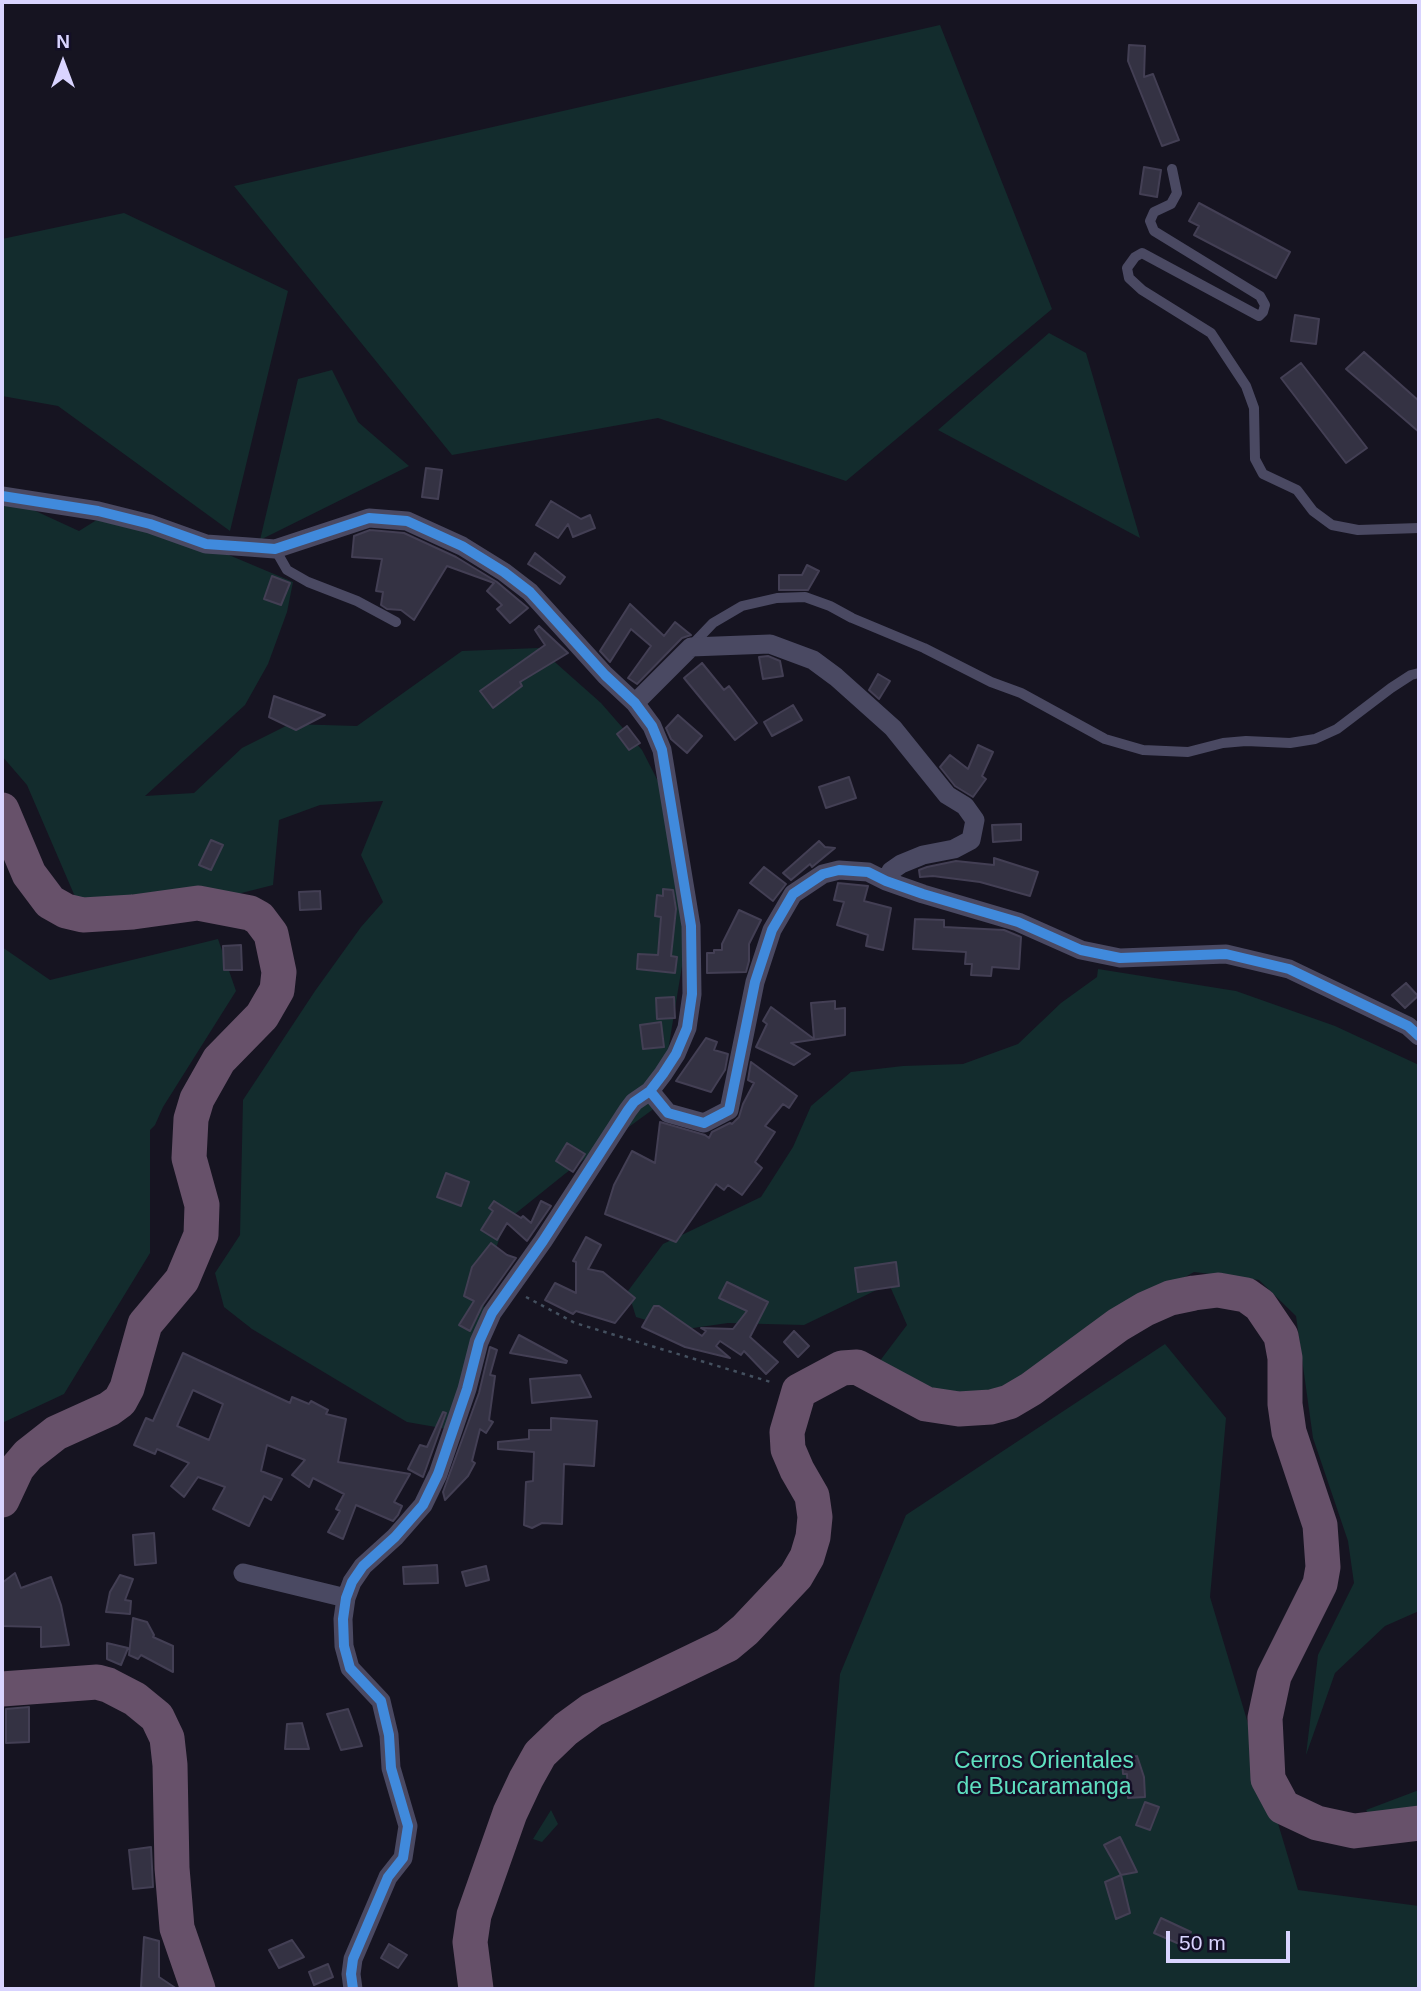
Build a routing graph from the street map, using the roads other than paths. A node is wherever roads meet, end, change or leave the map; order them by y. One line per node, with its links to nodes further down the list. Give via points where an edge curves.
1 (1172, 169): 3 (lane, via 1177,193 1171,204 1154,212 1150,221 1154,231 1260,296 1263,312 1259,316 1142,253 1127,268 1129,278 1211,333 1246,386 1254,408 1255,459 1263,474 1297,490 1312,511 1332,525 1358,530)
2 (2, 496): 4 (street, via 98,510 206,544)
3 (1419, 528)
4 (275, 549): 5 (lane, via 287,570); 8 (street, via 369,518 407,521 462,546 530,592)
5 (396, 622)
6 (691, 647): 7 (lane, via 713,623 742,606 805,597 1021,693 1105,739 1143,750 1188,751 1223,743 1315,739); 8 (street); 10 (street, via 770,644 813,660 893,728 947,795 965,806 975,820 971,840 901,864)
7 (1419, 673)
8 (635, 703): 12 (street, via 662,750 691,926 692,994 687,1028 676,1054)
9 (2, 810): 13 (highway, via 29,874 50,902 83,915 198,903 250,913 271,934 279,972 277,990 262,1016 219,1060 198,1099 191,1119 189,1158 202,1205 201,1235 182,1280 145,1324 127,1388 109,1409 56,1433 28,1455)
10 (886, 881): 11 (street, via 1018,922 1082,950 1120,958 1226,954 1289,969); 12 (street, via 868,872 839,870 823,874 793,894 772,930 755,982 729,1110 704,1122 668,1113)
11 (1419, 1036)
12 (650, 1091): 15 (street, via 628,1110 492,1313 442,1462 423,1504 363,1566)
13 (2, 1500)
14 (243, 1573): 15 (street)
15 (346, 1598): 19 (street, via 344,1646 350,1668 381,1701 391,1768 408,1826 403,1858 388,1877 353,1959)
16 (2, 1689): 18 (highway, via 97,1682 135,1699 157,1717 167,1738 170,1765 177,1928)
17 (1419, 1823): 20 (highway, via 1354,1831 1317,1823 1283,1807 1268,1779 1265,1718 1274,1676 1320,1584 1320,1525 1289,1432 1281,1336 1260,1305 1245,1295 1218,1290 1170,1297 1118,1325 1031,1389 991,1407 926,1404 857,1367 842,1368 799,1391 787,1432 788,1449 812,1496 815,1517 807,1557 796,1576 727,1645 592,1710 541,1754 510,1813 474,1915 470,1941)
18 (198, 1989)
19 (353, 1989)
20 (476, 1989)

